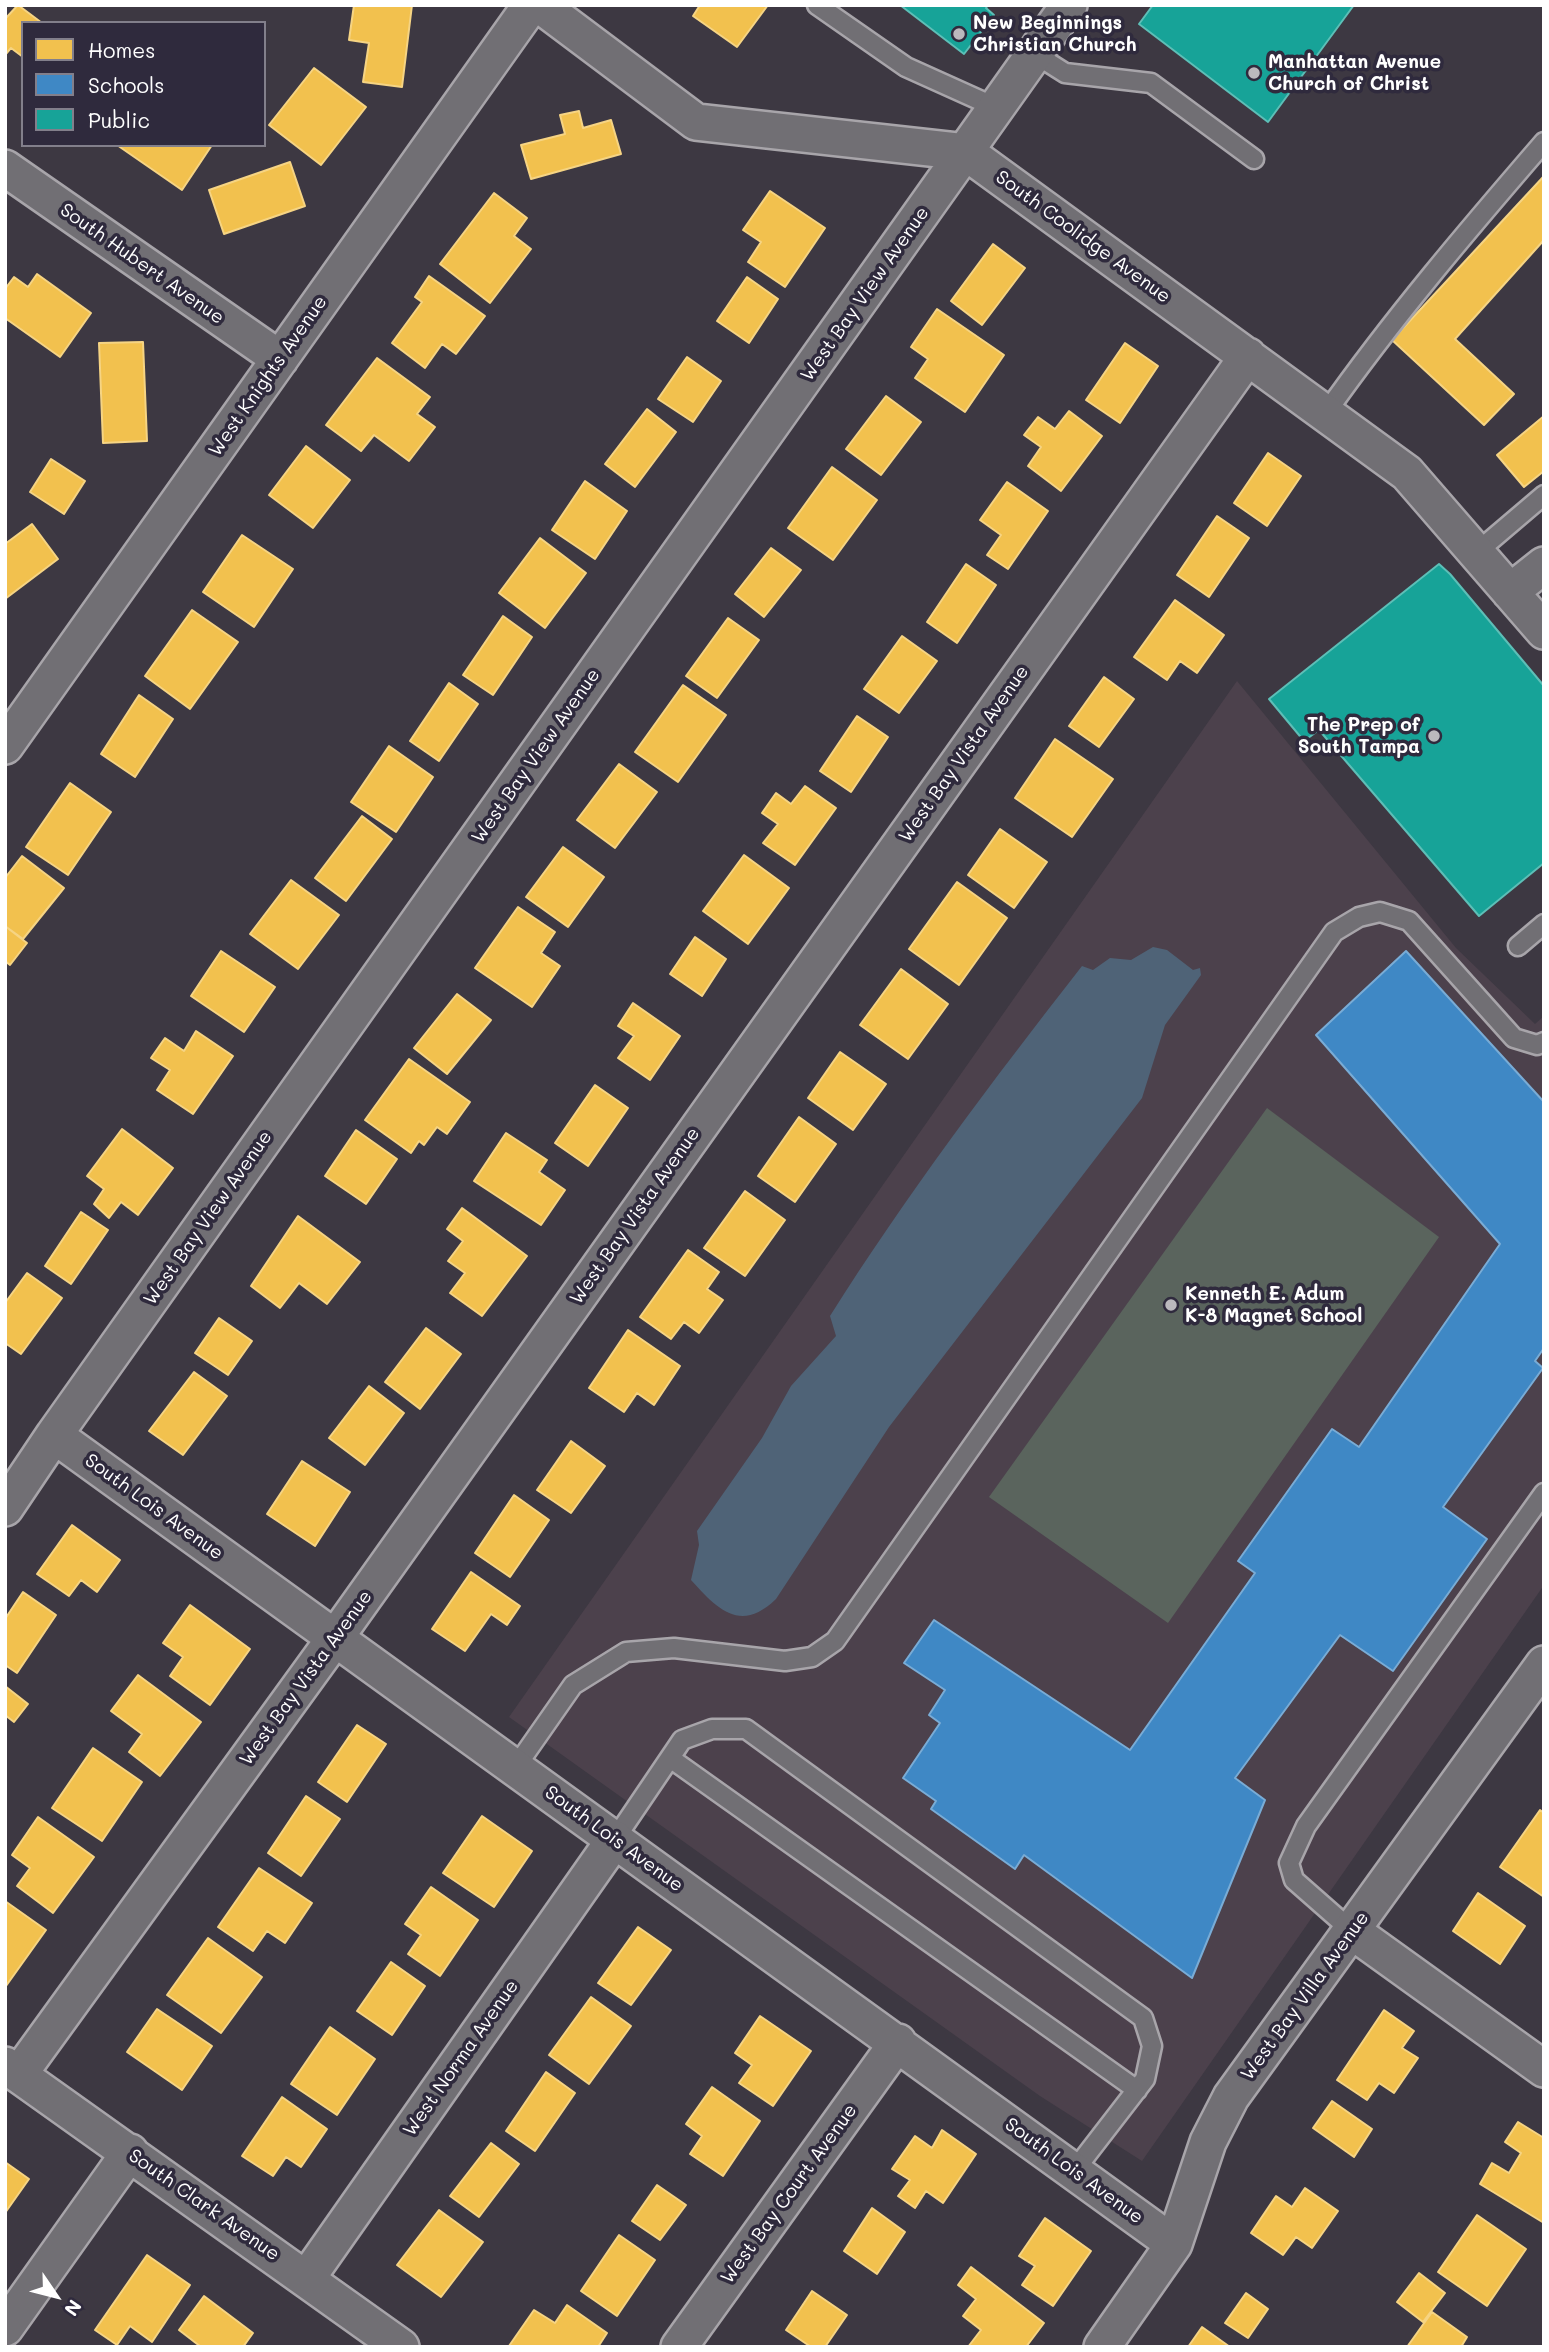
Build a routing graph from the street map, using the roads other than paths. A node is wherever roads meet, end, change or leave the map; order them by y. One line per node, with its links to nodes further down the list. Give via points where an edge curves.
1 (531, 5): 12 (street, West Knights Avenue)
2 (540, 5): 8 (street, South Coolidge Avenue, via 696,122)
3 (817, 5): 6 (lane, via 906,67)
4 (1069, 5): 5 (street, West Bay View Avenue)
5 (1035, 54): 6 (street, West Bay View Avenue); 9 (lane, via 1065,73 1151,83)
6 (997, 107): 8 (street, West Bay View Avenue)
7 (1544, 142): 13 (lane, via 1466,231)
8 (966, 152): 11 (street, South Coolidge Avenue); 24 (street, West Bay View Avenue)
9 (1254, 159)
10 (5, 169): 12 (street, South Hubert Avenue)
11 (1248, 356): 13 (street, South Coolidge Avenue); 27 (street, West Bay Vista Avenue)
12 (279, 359): 19 (street, West Knights Avenue)
13 (1326, 413): 15 (street, South Coolidge Avenue, via 1407,473)
14 (1544, 495): 15 (lane)
15 (1477, 552): 17 (street, South Coolidge Avenue)
16 (1544, 565): 17 (street)
17 (1510, 592): 18 (street, South Coolidge Avenue)
18 (1544, 631)
19 (15, 710): 20 (street, West Knights Avenue)
20 (5, 746)
21 (1544, 925): 22 (lane)
22 (1518, 946)
23 (1544, 1042): 30 (lane, via 1537,1045 1514,1038 1409,921 1380,912 1359,917 1334,932 835,1641 811,1657 785,1661 674,1648 626,1652 573,1685)
24 (54, 1435): 26 (street, West Bay View Avenue); 27 (street, South Lois Avenue)
25 (1544, 1493): 32 (lane, via 1306,1826 1289,1863 1294,1880)
26 (5, 1508)
27 (335, 1637): 30 (street, South Lois Avenue); 35 (street, West Bay Vista Avenue)
28 (1544, 1664): 32 (street, West Bay Villa Avenue)
29 (670, 1758): 31 (lane); 36 (lane); 36 (lane, via 682,1740 702,1732 746,1729 1143,2018 1152,2046 1145,2079)
30 (515, 1768): 31 (street, South Lois Avenue)
31 (615, 1839): 33 (street, South Lois Avenue); 40 (street, West Norma Avenue)
32 (1352, 1931): 34 (street); 39 (street, West Bay Villa Avenue, via 1231,2097 1208,2141)
33 (898, 2042): 38 (street, South Lois Avenue); 43 (street, West Bay Court Avenue)
34 (1544, 2069)
35 (12, 2070): 37 (street, South Clark Avenue)
36 (1137, 2090): 38 (lane)
37 (131, 2152): 40 (street, South Clark Avenue); 41 (street)
38 (1074, 2171): 39 (street, South Lois Avenue)
39 (1174, 2244): 44 (street, West Bay Villa Avenue)
40 (307, 2278): 42 (street, South Clark Avenue)
41 (5, 2328)
42 (401, 2347)
43 (679, 2347)
44 (1102, 2347)

